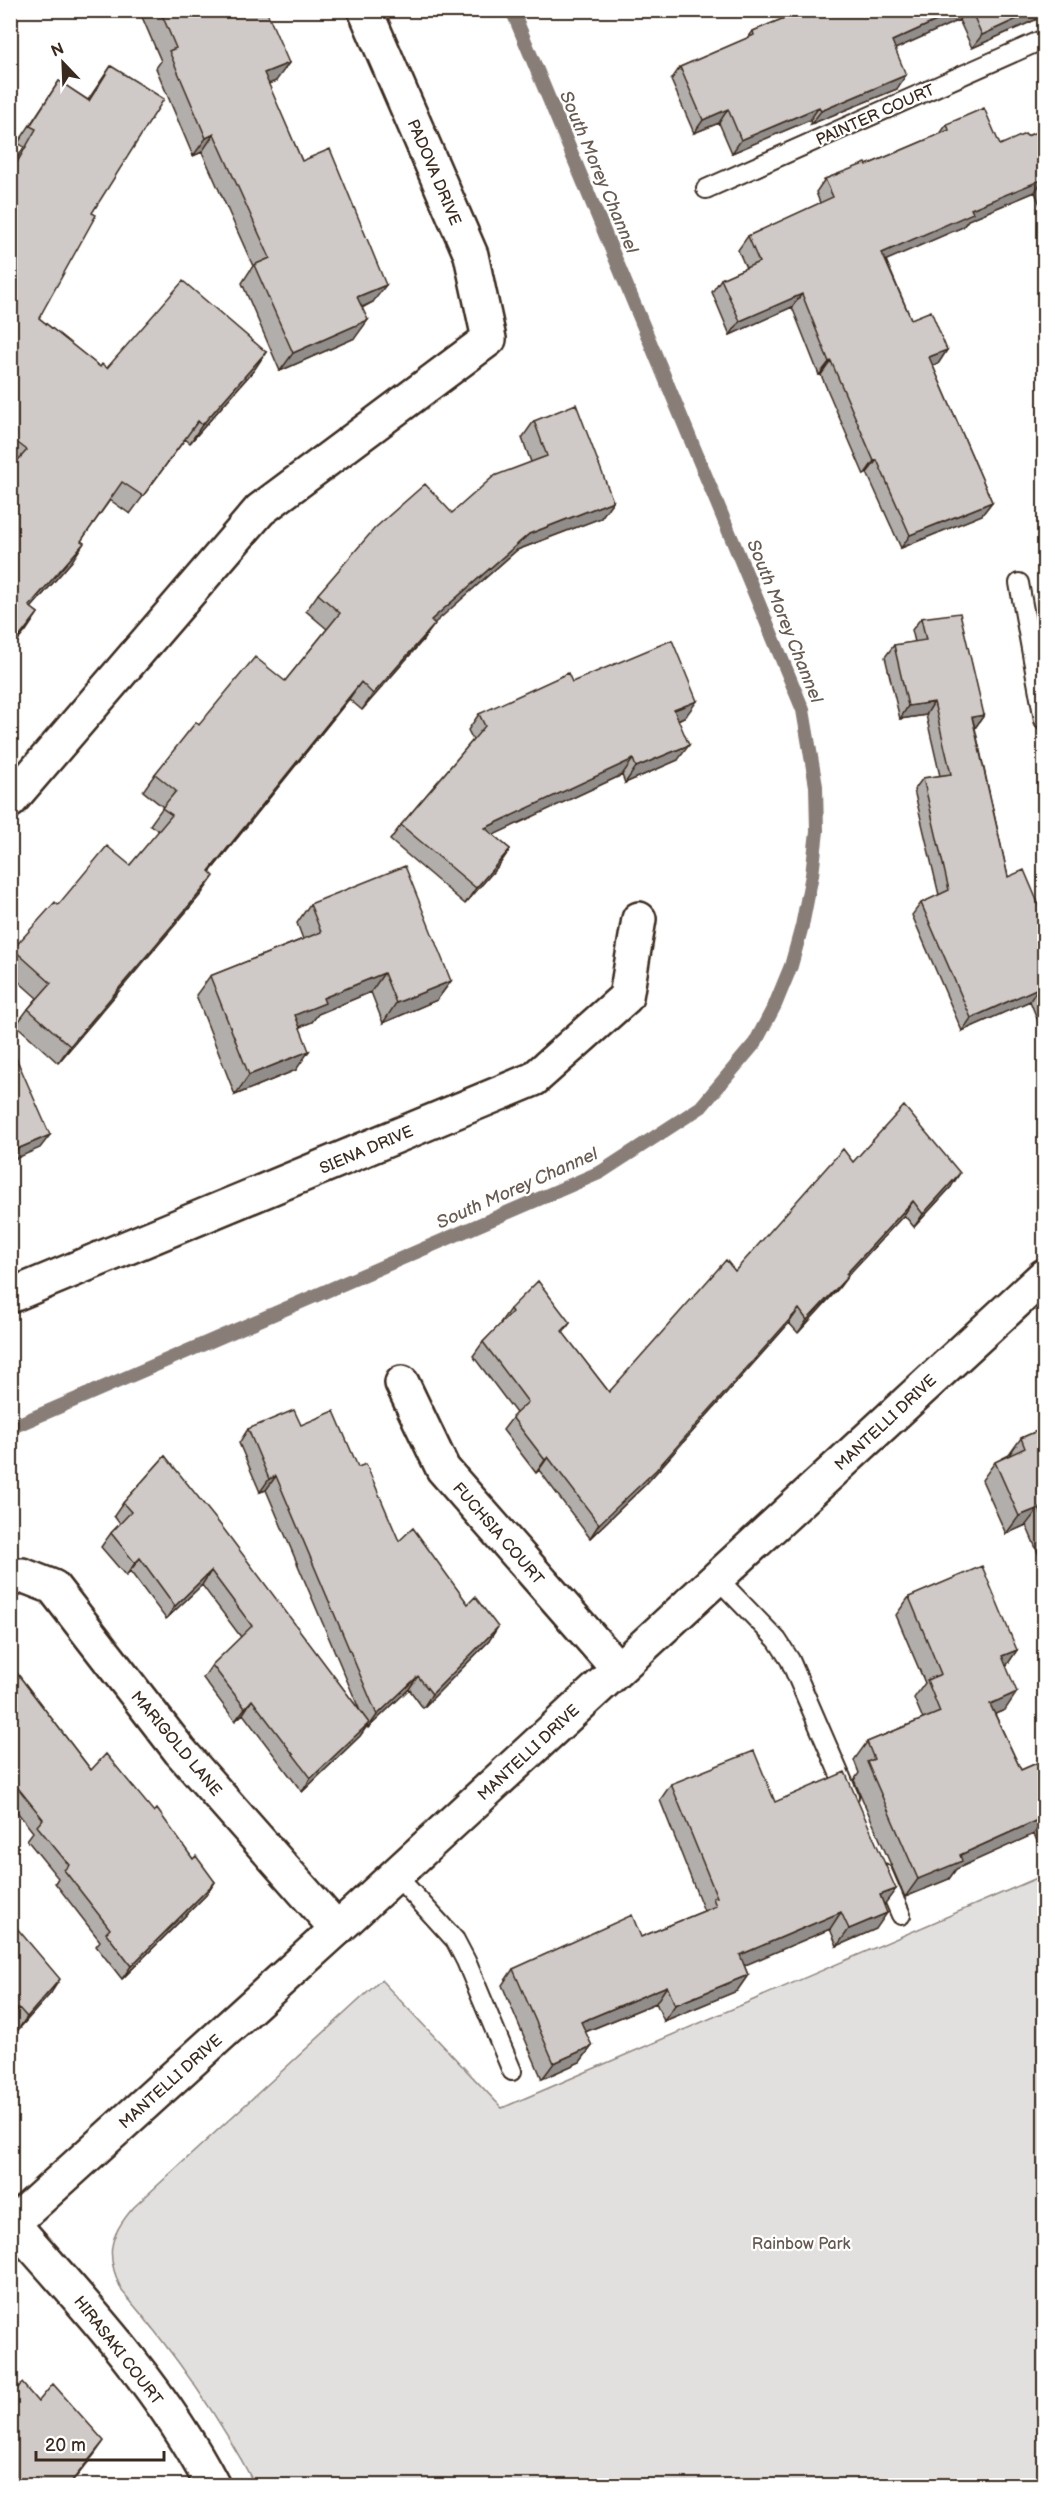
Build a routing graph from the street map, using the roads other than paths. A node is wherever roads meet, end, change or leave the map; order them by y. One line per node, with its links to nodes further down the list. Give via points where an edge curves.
1 (365, 10): 6 (street, PADOVA DRIVE, via 471,255 489,339 260,510)
2 (1044, 39): 3 (lane, PAINTER COURT)
3 (706, 189)
4 (1019, 583): 5 (lane)
5 (1044, 720)
6 (10, 801)
7 (639, 919): 9 (street, SIENA DRIVE, via 626,997 534,1078)
8 (1044, 1276): 11 (street, MANTELLI DRIVE)
9 (10, 1296)
10 (402, 1383): 13 (street, FUCHSIA COURT, via 443,1469)
11 (716, 1577): 13 (street, MANTELLI DRIVE); 14 (lane, via 777,1640 790,1660)
12 (10, 1580): 18 (street, MARIGOLD LANE, via 22,1575 53,1587 180,1751)
13 (618, 1669): 16 (street, MANTELLI DRIVE)
14 (855, 1809)
15 (878, 1862): 17 (lane)
16 (395, 1874): 18 (street, MANTELLI DRIVE); 19 (lane, via 454,1940)
17 (901, 1915)
18 (337, 1929): 20 (street, MANTELLI DRIVE)
19 (512, 2071)
20 (11, 2224): 21 (street, HIRASAKI COURT, via 85,2305 152,2388)
21 (213, 2486)

